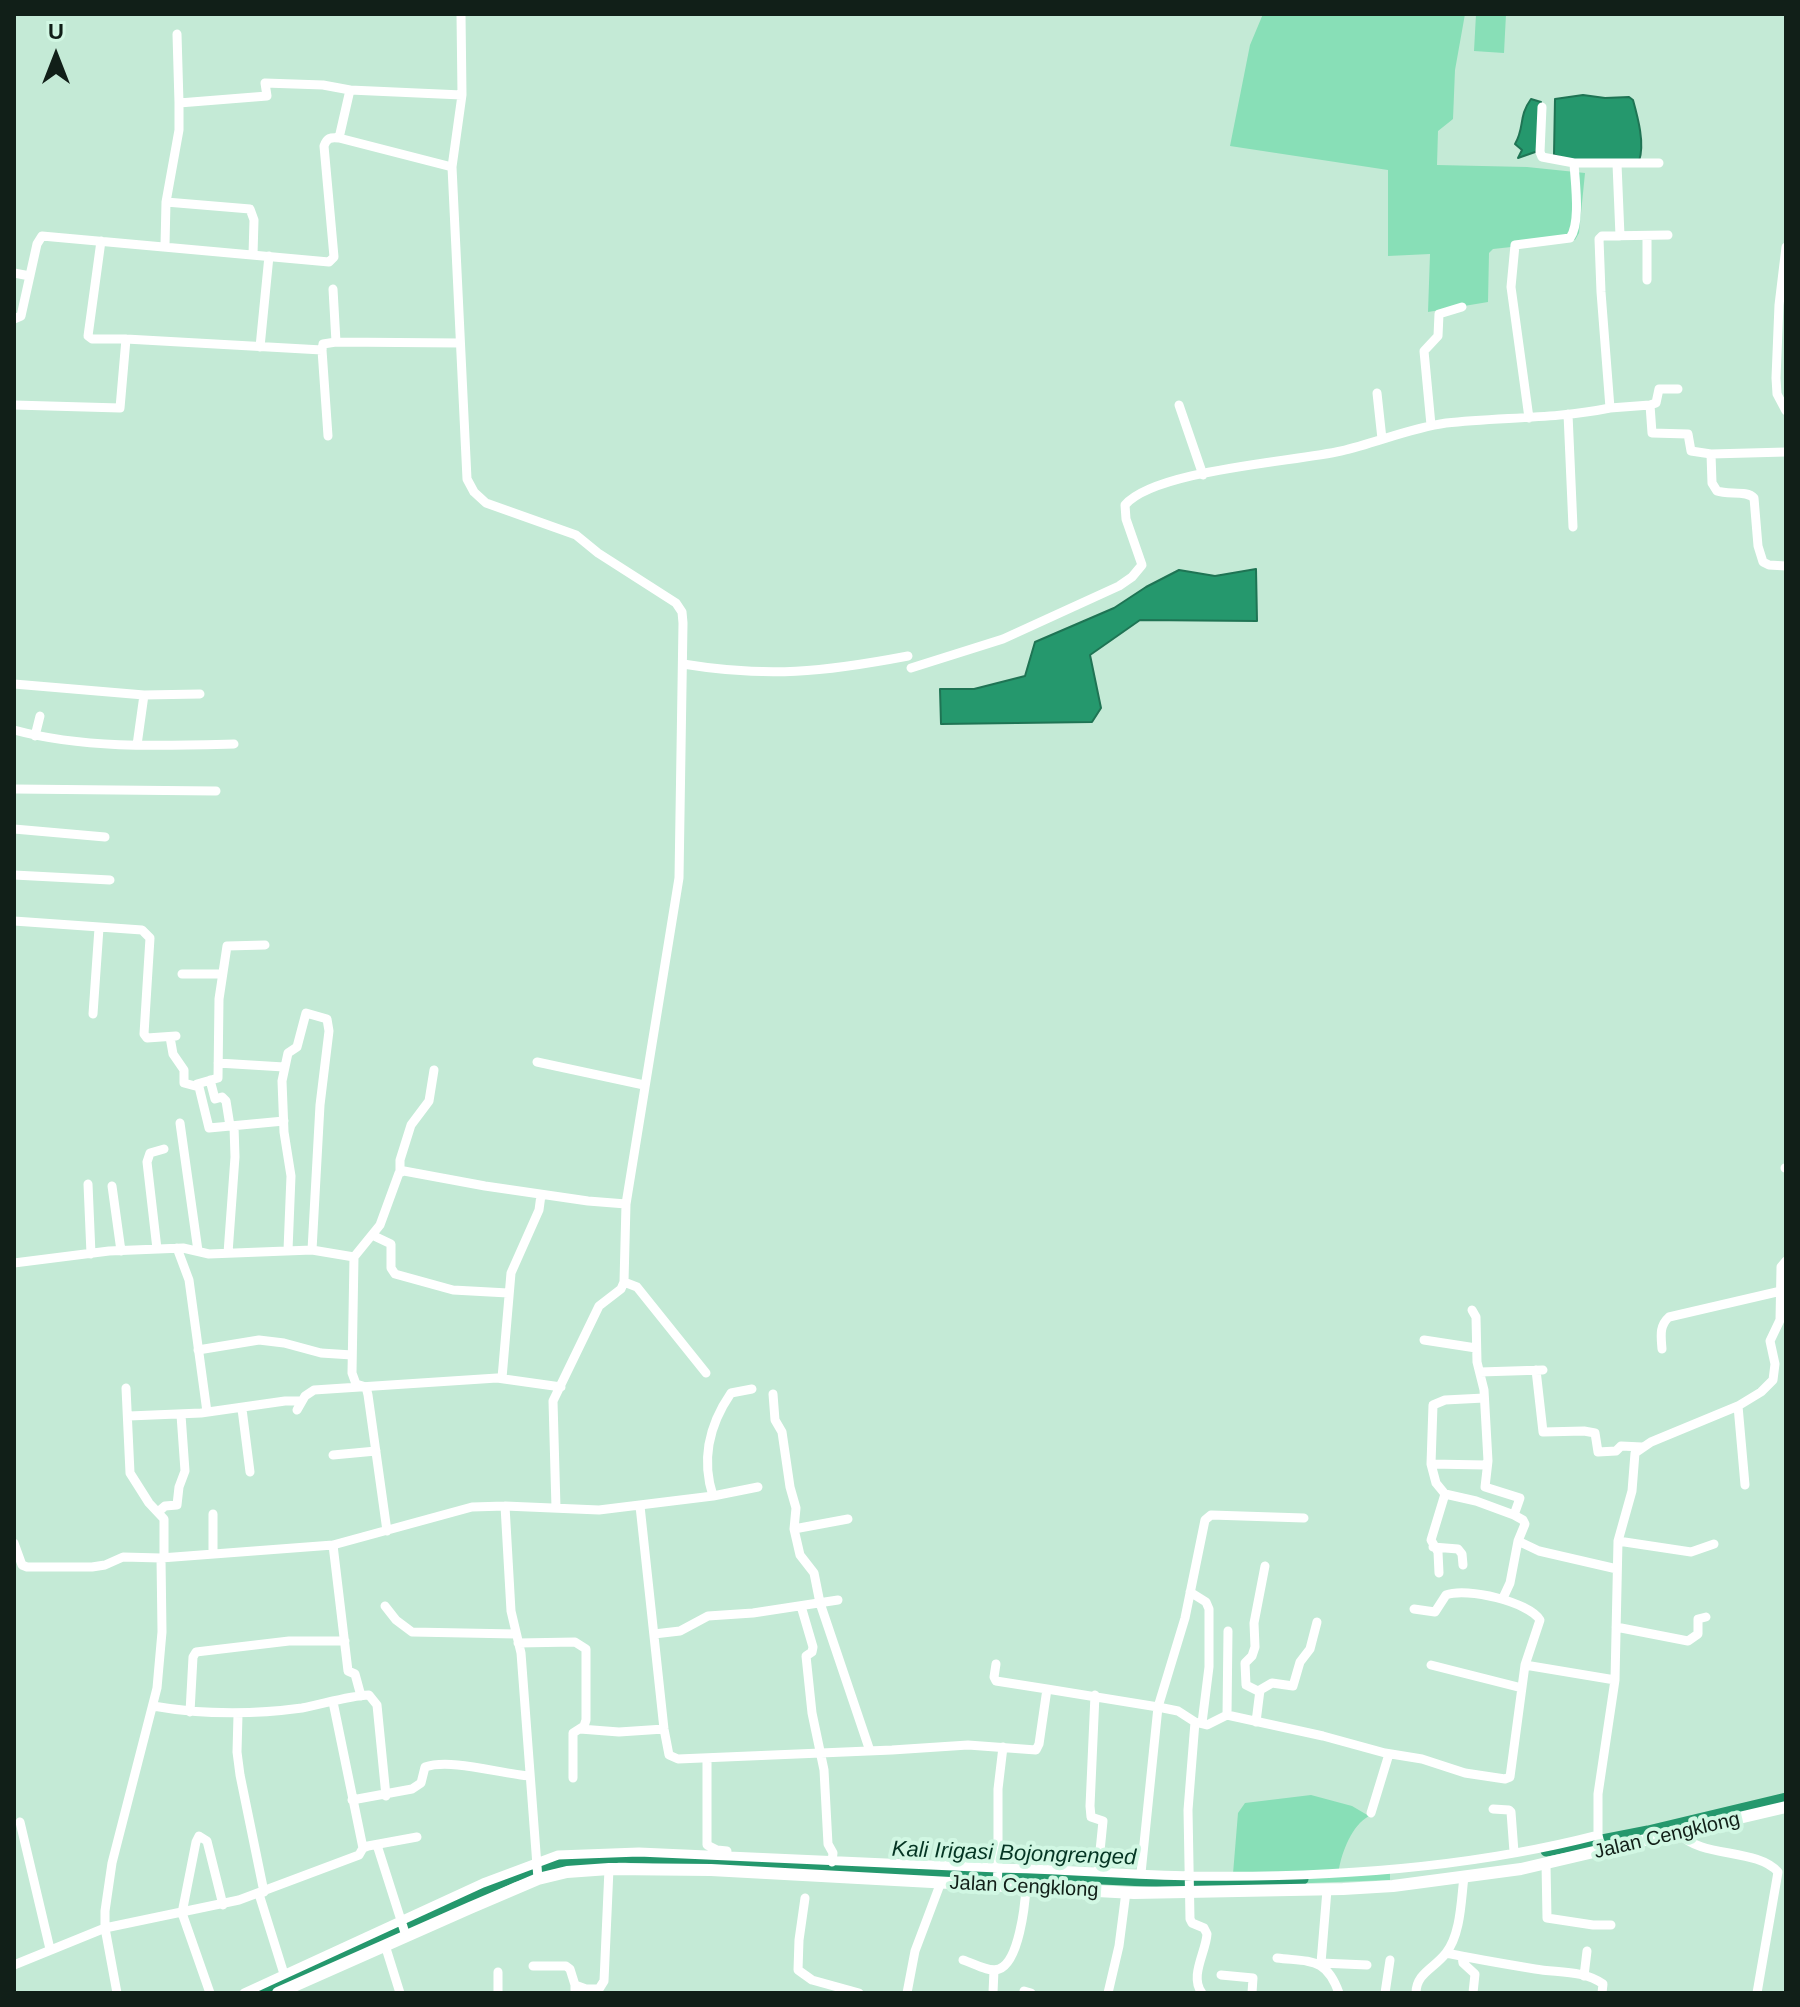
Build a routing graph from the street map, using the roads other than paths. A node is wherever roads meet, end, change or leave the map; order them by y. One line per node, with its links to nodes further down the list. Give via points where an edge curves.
1 (461, 14): 4 (street)
2 (177, 34): 5 (street)
3 (350, 90): 4 (street); 5 (street, via 265,83 267,96); 7 (street)
4 (462, 95): 11 (street)
5 (179, 103): 12 (street)
6 (1542, 107): 8 (street, via 1542,157)
7 (339, 138): 11 (street); 20 (street, via 330,137 324,146 334,257 325,262)
8 (1574, 163): 10 (street); 40 (street, via 1574,234 1515,245 1511,287)
9 (1659, 163): 10 (street)
10 (1617, 164): 14 (street)
11 (452, 167): 29 (street)
12 (166, 202): 17 (street); 19 (street, via 250,209)
13 (1668, 235): 15 (street)
14 (1620, 236): 15 (street); 37 (street, via 1599,239)
15 (1647, 236): 23 (street)
16 (101, 241): 17 (street); 22 (street, via 42,236); 27 (street, via 88,336)
17 (165, 245): 19 (street)
18 (1786, 247): 38 (street, via 1776,378)
19 (253, 255): 20 (street)
20 (269, 256): 30 (street)
21 (14, 273): 22 (street)
22 (30, 276): 26 (street, via 21,316)
23 (1647, 280)
24 (333, 289): 28 (street)
25 (1462, 307): 41 (street, via 1439,314 1438,336 1424,351)
26 (14, 319)
27 (126, 339): 30 (street); 34 (street, via 118,410)
28 (336, 342): 29 (street); 31 (street, via 323,344)
29 (460, 343): 50 (street, via 467,479 474,492 486,503 576,535 676,603 682,612)
30 (260, 347): 31 (street)
31 (322, 350): 42 (street)
32 (1678, 389): 36 (street, via 1659,389 1656,403)
33 (1377, 393): 43 (street)
34 (14, 405)
35 (1179, 405): 46 (street)
36 (1650, 405): 37 (street); 45 (street, via 1652,433 1688,434 1692,452)
37 (1610, 408): 39 (street)
38 (1786, 411)
39 (1568, 414): 40 (street); 47 (street)
40 (1529, 418): 41 (street)
41 (1431, 425): 43 (street)
42 (328, 436)
43 (1382, 439): 46 (street)
44 (1786, 452): 45 (street)
45 (1711, 454): 48 (street, via 1717,491 1754,498 1763,562)
46 (1203, 475): 51 (street, via 1155,485 1125,505 1142,565 1119,586 1003,639)
47 (1573, 527)
48 (1786, 566)
49 (908, 656): 50 (street, via 785,674)
50 (683, 664): 78 (street, via 679,878)
51 (911, 668)
52 (14, 684): 54 (street)
53 (200, 694): 54 (street)
54 (144, 695): 59 (street)
55 (40, 716): 57 (street)
56 (14, 730): 57 (street)
57 (35, 736): 59 (street)
58 (234, 744): 59 (street)
59 (137, 745)
60 (14, 789): 61 (street)
61 (216, 791)
62 (14, 829): 63 (street)
63 (105, 837)
64 (14, 875): 65 (street)
65 (110, 880)
66 (14, 921): 67 (street)
67 (99, 928): 71 (street); 77 (street, via 142,930 150,938 144,1034 173,1036 173,1054 184,1070 184,1083)
68 (265, 945): 70 (street, via 227,946)
69 (182, 974): 70 (street)
70 (222, 974): 73 (street)
71 (93, 1014)
72 (537, 1062): 78 (street)
73 (218, 1063): 74 (street); 76 (street, via 218,1078)
74 (284, 1067): 79 (street); 92 (street, via 288,1053 297,1047 306,1014 327,1019)
75 (434, 1070): 83 (street, via 429,1101 411,1125)
76 (210, 1080): 77 (street); 81 (street, via 215,1099 226,1101)
77 (197, 1084): 81 (street, via 209,1128)
78 (644, 1085): 87 (street)
79 (284, 1121): 81 (street); 91 (street, via 291,1176)
80 (180, 1123): 94 (street)
81 (232, 1126): 95 (street)
82 (164, 1149): 90 (street, via 150,1153 147,1162)
83 (400, 1172): 86 (street); 88 (street)
84 (88, 1184): 96 (street)
85 (112, 1186): 93 (street)
86 (541, 1195): 87 (street); 102 (street)
87 (626, 1204): 100 (street)
88 (372, 1235): 97 (street); 102 (street, via 391,1244 395,1274 453,1290)
89 (177, 1248): 90 (street); 94 (street); 107 (street, via 189,1280)
90 (157, 1249): 93 (street)
91 (288, 1250): 92 (street); 95 (street)
92 (312, 1250): 97 (street)
93 (121, 1251): 96 (street)
94 (198, 1251): 95 (street)
95 (228, 1253)
96 (91, 1254): 99 (street)
97 (354, 1257): 108 (street)
98 (1786, 1261): 101 (street)
99 (14, 1263)
100 (624, 1282): 112 (street, via 637,1287); 115 (street, via 599,1306)
101 (1781, 1291): 106 (street, via 1669,1317 1661,1330); 111 (street, via 1780,1320 1770,1341)
102 (508, 1293): 113 (street)
103 (1472, 1310): 105 (street)
104 (1424, 1340): 105 (street)
105 (1476, 1348): 110 (street)
106 (1662, 1349)
107 (198, 1350): 108 (street, via 259,1340); 122 (street)
108 (352, 1355): 114 (street, via 353,1380)
109 (1786, 1368): 111 (street)
110 (1480, 1372): 119 (street); 125 (street, via 1540,1370 1543,1432 1595,1433 1598,1452)
111 (1775, 1372): 120 (street, via 1768,1386)
112 (706, 1373)
113 (502, 1378): 114 (street); 115 (street)
114 (366, 1387): 121 (street, via 314,1390 300,1406 285,1401); 126 (street)
115 (561, 1387): 137 (street, via 552,1405)
116 (126, 1388): 124 (street)
117 (752, 1389): 134 (street, via 732,1392 709,1438 706,1459)
118 (773, 1394): 143 (street, via 796,1508)
119 (1484, 1398): 128 (street); 129 (street, via 1433,1405)
120 (1738, 1406): 125 (street); 131 (street)
121 (242, 1409): 122 (street); 130 (street)
122 (207, 1412): 123 (street)
123 (181, 1415): 124 (street); 138 (street, via 185,1475 177,1505)
124 (129, 1416): 138 (street, via 130,1473)
125 (1642, 1447): 146 (street, via 1635,1453 1632,1491)
126 (376, 1451): 127 (street); 144 (street)
127 (333, 1455)
128 (1488, 1461): 129 (street, via 1461,1467); 140 (street, via 1485,1487 1520,1498)
129 (1431, 1464): 133 (street)
130 (250, 1472)
131 (1745, 1485)
132 (758, 1487): 134 (street)
133 (1445, 1494): 140 (street); 150 (street)
134 (713, 1496): 136 (street)
135 (505, 1506): 137 (street); 144 (street, via 472,1507); 169 (street)
136 (640, 1506): 137 (street); 168 (street)
137 (556, 1508)
138 (158, 1512): 152 (street, via 165,1525)
139 (213, 1514): 151 (street)
140 (1514, 1515): 145 (street, via 1525,1524)
141 (1304, 1518): 157 (street, via 1208,1516)
142 (848, 1519): 143 (street)
143 (794, 1529): 160 (street, via 802,1558 815,1575)
144 (387, 1531): 149 (street)
145 (1518, 1541): 155 (street); 158 (street)
146 (1618, 1541): 148 (street, via 1691,1552); 155 (street)
147 (14, 1543): 152 (street, via 27,1567 92,1567 123,1557)
148 (1714, 1544)
149 (333, 1545): 151 (street); 170 (street)
150 (1433, 1547): 153 (street, via 1458,1549); 156 (street)
151 (213, 1554): 152 (street)
152 (162, 1558): 181 (street, via 162,1632)
153 (1463, 1565)
154 (1265, 1566): 177 (street, via 1255,1647 1244,1667 1246,1685)
155 (1617, 1569): 166 (street)
156 (1439, 1573)
157 (1190, 1592): 182 (street); 186 (street, via 1209,1609 1209,1667)
158 (1503, 1598): 163 (street, via 1451,1592 1438,1611); 173 (street, via 1540,1620)
159 (838, 1600): 160 (street)
160 (820, 1603): 162 (street); 191 (street)
161 (385, 1606): 169 (street, via 412,1632)
162 (801, 1606): 168 (street, via 708,1616 680,1631); 192 (street, via 813,1647 806,1656 806,1673)
163 (1414, 1609)
164 (1706, 1617): 166 (street, via 1698,1619 1698,1632 1688,1641)
165 (1317, 1622): 177 (street, via 1293,1686 1272,1683)
166 (1616, 1627): 174 (street)
167 (1228, 1631): 185 (street)
168 (654, 1634): 189 (street)
169 (517, 1639): 188 (street, via 584,1646 586,1720); 195 (street)
170 (345, 1641): 179 (street, via 348,1671 355,1674); 183 (street, via 289,1641 196,1652)
171 (996, 1664): 176 (street, via 996,1681)
172 (1431, 1665): 175 (street)
173 (1525, 1665): 174 (street); 175 (street)
174 (1615, 1680): 205 (street, via 1598,1794)
175 (1522, 1688): 193 (street, via 1510,1777 1465,1773)
176 (1047, 1689): 178 (street); 190 (street, via 1038,1748)
177 (1260, 1692): 187 (street)
178 (1095, 1695): 182 (street); 217 (street, via 1090,1806 1091,1817 1103,1821)
179 (361, 1696): 180 (street); 197 (street, via 371,1696 377,1705)
180 (333, 1702): 184 (street); 198 (street)
181 (153, 1706): 183 (street); 232 (street, via 112,1863)
182 (1158, 1707): 186 (street); 223 (street)
183 (190, 1712): 184 (street)
184 (238, 1715): 227 (street, via 240,1775)
185 (1227, 1715): 186 (street, via 1207,1725); 187 (street)
186 (1198, 1722): 224 (street, via 1188,1810)
187 (1256, 1722): 193 (street)
188 (580, 1729): 189 (street); 196 (street, via 573,1733)
189 (664, 1729): 194 (street, via 671,1757)
190 (1003, 1747): 191 (street); 218 (street)
191 (870, 1751): 192 (street)
192 (822, 1753): 194 (street); 212 (street, via 833,1853)
193 (1389, 1754): 201 (street)
194 (707, 1758): 209 (street, via 707,1845)
195 (530, 1776): 197 (street, via 432,1765 425,1767 419,1786); 216 (street)
196 (573, 1778)
197 (386, 1796): 198 (street)
198 (352, 1800): 207 (street)
199 (1786, 1807): 203 (main road, Jalan Cengklong)
200 (1493, 1809): 208 (street, via 1513,1815)
201 (1371, 1813)
202 (20, 1822): 235 (street)
203 (1680, 1834): 205 (main road, Jalan Cengklong); 269 (street, via 1778,1872)
204 (417, 1837): 206 (street)
205 (1600, 1843): 208 (street); 211 (main road, Jalan Cengklong)
206 (377, 1845): 207 (street); 233 (street)
207 (363, 1848): 227 (street, via 359,1855)
208 (1517, 1853): 210 (street); 213 (street)
209 (737, 1857): 212 (street); 216 (street, via 596,1852 558,1855)
210 (1443, 1864): 219 (street); 221 (street)
211 (1546, 1864): 213 (main road, Jalan Cengklong); 231 (street, via 1547,1918)
212 (823, 1867): 214 (main road, Jalan Cengklong); 215 (main road, Jalan Cengklong); 215 (street)
213 (1520, 1868): 220 (main road, Jalan Cengklong)
214 (609, 1869): 216 (main road, Jalan Cengklong); 252 (street, via 604,1981 599,1989)
215 (854, 1870): 218 (street); 222 (main road, Jalan Cengklong)
216 (537, 1871): 233 (main road, Jalan Cengklong)
217 (1098, 1871): 218 (street); 223 (street)
218 (997, 1875): 222 (main road, Jalan Cengklong); 225 (main road, Jalan Cengklong)
219 (1392, 1877): 221 (main road, Jalan Cengklong); 224 (street, via 1299,1875); 226 (main road, Jalan Cengklong)
220 (1464, 1877): 221 (main road, Jalan Cengklong); 238 (street)
221 (1444, 1878)
222 (941, 1882): 259 (street, via 915,1951)
223 (1134, 1882): 224 (main road, Jalan Cengklong); 224 (street); 225 (main road, Jalan Cengklong); 261 (street)
224 (1191, 1884): 226 (main road, Jalan Cengklong); 262 (street, via 1191,1922 1207,1934 1197,1983)
225 (1026, 1887): 247 (street, via 1013,1953)
226 (1327, 1890): 243 (street)
227 (262, 1893): 229 (street); 251 (street)
228 (805, 1898): 258 (street, via 798,1970 812,1980)
229 (223, 1905): 230 (street); 230 (street, via 207,1841 199,1836)
230 (182, 1913): 232 (street); 254 (street)
231 (1611, 1925)
232 (105, 1928): 235 (street); 253 (street)
233 (402, 1928): 234 (main road, Jalan Cengklong); 236 (street)
234 (385, 1945): 236 (main road, Jalan Cengklong); 256 (street)
235 (50, 1949): 244 (street)
236 (352, 1950): 251 (main road, Jalan Cengklong)
237 (1587, 1951): 250 (street)
238 (1446, 1953): 239 (street); 266 (street, via 1417,1981)
239 (1462, 1957): 250 (street); 267 (street, via 1475,1974)
240 (1277, 1958): 243 (street)
241 (963, 1960): 247 (street)
242 (1390, 1960): 265 (street)
243 (1321, 1963): 245 (street); 264 (street)
244 (14, 1965)
245 (1367, 1965)
246 (533, 1966): 252 (street, via 566,1966)
247 (994, 1970): 260 (street)
248 (498, 1972): 257 (street)
249 (1221, 1975): 263 (street, via 1253,1978)
250 (1584, 1976): 268 (street, via 1603,1984)
251 (282, 1984): 255 (street)
252 (575, 1989)
253 (117, 1993)
254 (210, 1993)
255 (244, 1993)
256 (400, 1993)
257 (498, 1993)
258 (859, 1993)
259 (907, 1993)
260 (993, 1993)
261 (1108, 1993)
262 (1202, 1993)
263 (1252, 1993)
264 (1339, 1993)
265 (1385, 1993)
266 (1416, 1993)
267 (1473, 1993)
268 (1602, 1993)
269 (1757, 1993)

